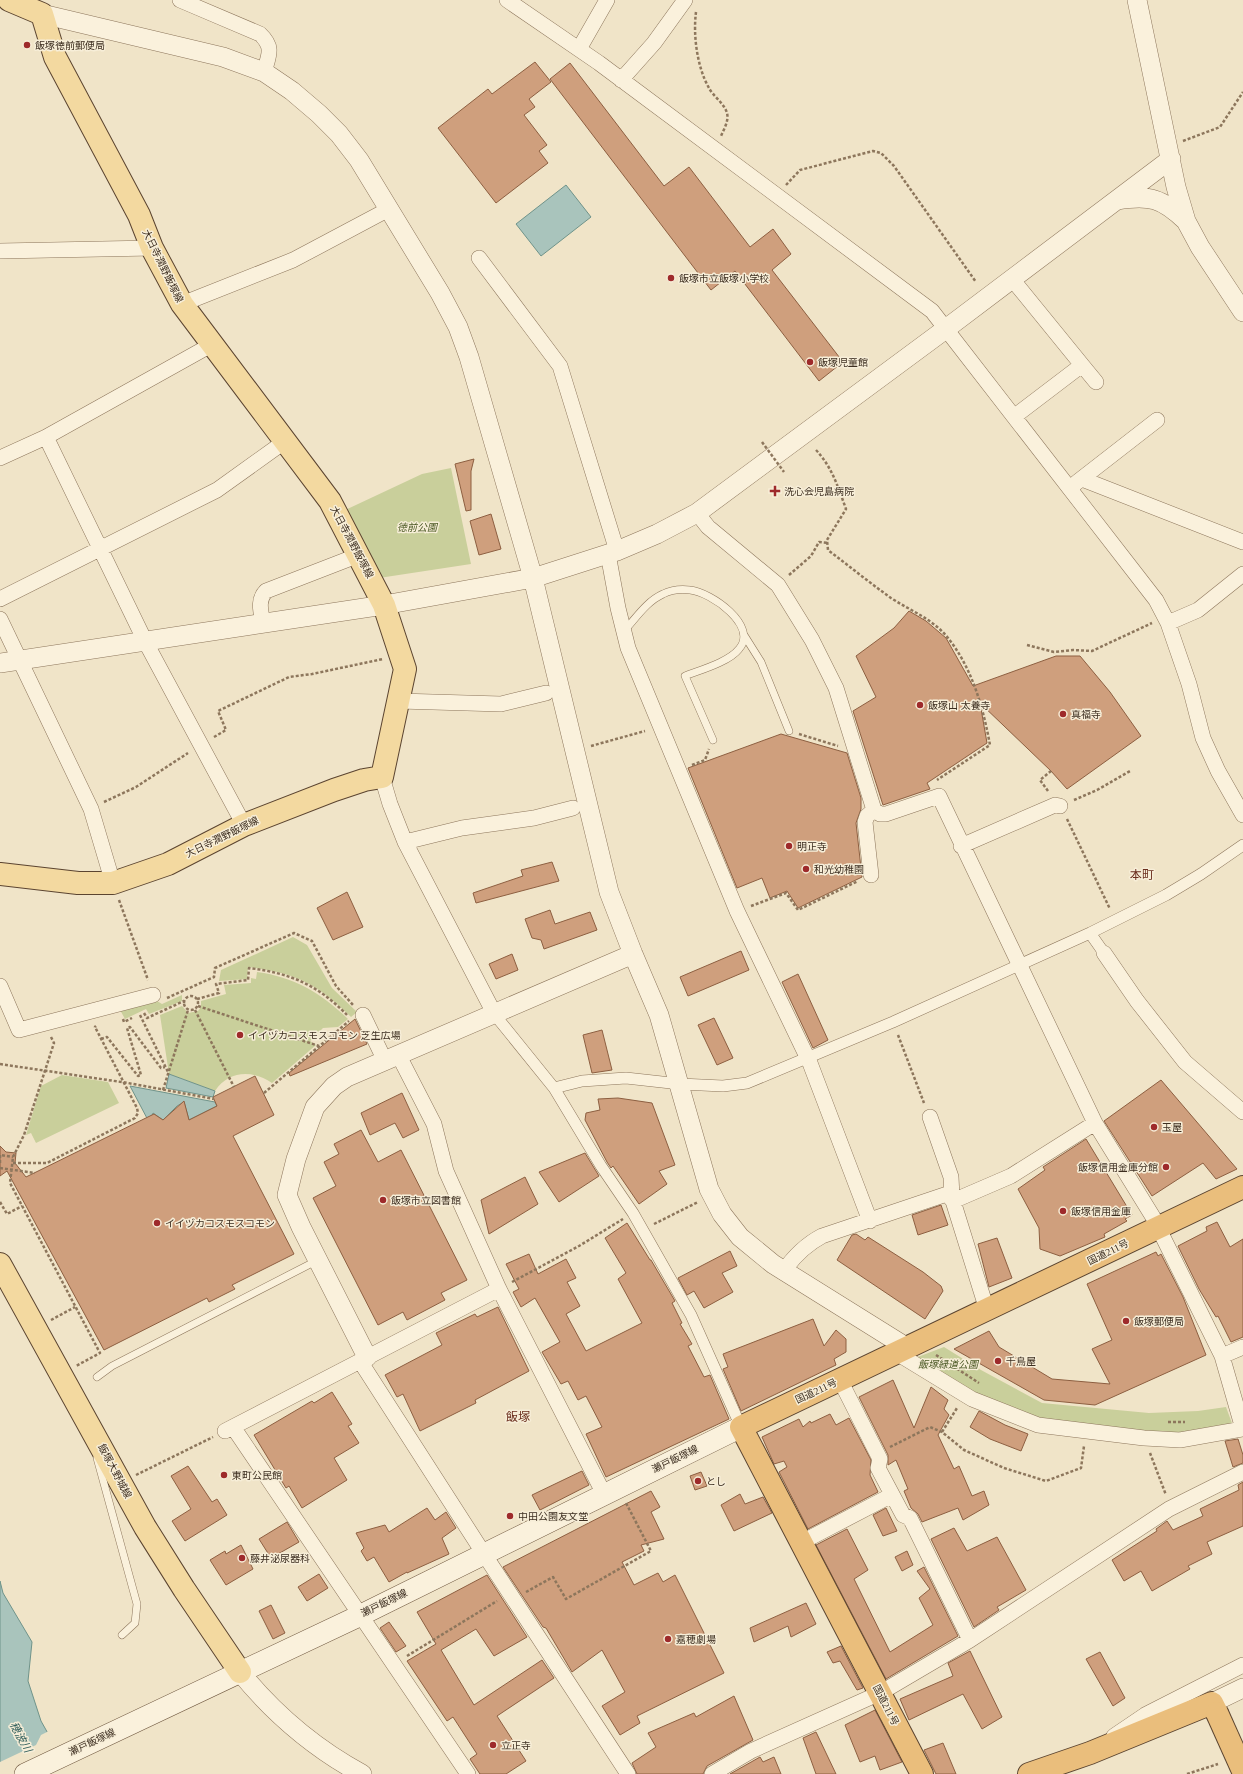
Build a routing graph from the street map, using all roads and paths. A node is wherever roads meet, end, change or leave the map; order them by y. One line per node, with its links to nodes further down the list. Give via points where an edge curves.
1 (9, 0): 7 (main road)
2 (180, 0): 9 (street, via 260,34 270,47)
3 (507, 0): 8 (street)
4 (607, 0): 8 (street)
5 (1137, 0): 14 (street)
6 (691, 4): 10 (street); 13 (path, via 705,78 727,113 727,121)
7 (42, 7): 9 (street, via 223,57); 19 (main road, 大日寺潤野飯塚線, via 55,57 139,215)
8 (579, 49): 10 (street)
9 (264, 72): 17 (street, via 292,91 339,134 359,160)
10 (621, 80): 13 (street)
11 (1243, 92): 12 (path, via 1220,127)
12 (1182, 141)
13 (716, 150): 15 (street)
14 (1171, 159): 16 (street); 18 (street)
15 (777, 196): 23 (path, via 800,170 873,151 881,153 894,166); 26 (street, via 932,311)
16 (1117, 200): 18 (street, via 1140,198 1157,201 1170,206); 22 (street)
17 (389, 209): 24 (street, via 293,260); 47 (street, via 458,326)
18 (1186, 221): 25 (street, via 1200,248)
19 (152, 248): 20 (street); 24 (main road, 大日寺潤野飯塚線)
20 (0, 251)
21 (480, 258): 44 (street, via 560,366)
22 (1012, 279): 26 (street); 28 (street)
23 (976, 282)
24 (182, 304): 27 (main road, 大日寺潤野飯塚線)
25 (1243, 312)
26 (947, 328): 30 (street); 40 (street)
27 (211, 345): 32 (street); 33 (main road, 大日寺潤野飯塚線)
28 (1082, 365): 29 (street); 30 (street)
29 (1096, 382)
30 (1015, 416): 39 (street)
31 (1157, 420): 38 (street)
32 (46, 437): 36 (street); 43 (street)
33 (284, 442): 43 (street, via 217,490); 45 (main road, 大日寺潤野飯塚線, via 330,501)
34 (762, 442): 37 (path, bridge)
35 (816, 450): 42 (path, via 833,472 846,509 827,540)
36 (0, 458)
37 (784, 472)
38 (1082, 479): 39 (street); 41 (street)
39 (1069, 488): 52 (street, via 1156,600)
40 (697, 513): 44 (street, via 657,534); 48 (street, via 708,527)
41 (1243, 542)
42 (828, 543): 48 (path, via 819,542 810,556); 73 (path, via 828,550 892,599 927,618 948,637 970,676 985,719 990,744 932,783)
43 (100, 548): 49 (street); 56 (street)
44 (613, 552): 47 (street); 54 (street)
45 (359, 555): 50 (main road, 大日寺潤野飯塚線); 53 (street, via 266,591 260,601)
46 (1243, 574): 52 (street, via 1198,610)
47 (533, 578): 50 (street); 90 (street, via 609,892)
48 (778, 585): 68 (street, via 812,640 836,688)
49 (0, 598)
50 (384, 605): 53 (street); 58 (main road, 大日寺潤野飯塚線)
51 (0, 619): 59 (street)
52 (1167, 620): 57 (path, via 1092,651 1054,652); 78 (street, via 1189,684 1203,738)
53 (263, 624): 56 (street)
54 (624, 631): 55 (lane, via 648,604 663,594 675,590 691,590 720,604 730,612); 63 (street, via 628,648)
55 (744, 635): 64 (lane, via 761,662); 65 (lane, via 743,642 736,652 685,676)
56 (146, 641): 59 (street); 66 (street)
57 (1027, 645)
58 (401, 654): 62 (main road, 大日寺潤野飯塚線, via 405,669); 66 (path, via 289,677 218,711 226,730)
59 (20, 660): 60 (street); 76 (street)
60 (0, 663)
61 (546, 693): 62 (street, via 501,704)
62 (399, 701): 71 (main road, 大日寺潤野飯塚線)
63 (661, 725): 67 (path); 86 (street)
64 (789, 731): 68 (path)
65 (713, 740)
66 (202, 744): 76 (path, via 136,787); 79 (street)
67 (590, 746)
68 (854, 749): 77 (street)
69 (1051, 771): 72 (path, via 1040,780)
70 (1130, 771): 74 (path, via 1097,790)
71 (382, 777): 79 (main road, 大日寺潤野飯塚線, via 334,790); 80 (street)
72 (1042, 783)
73 (939, 796): 77 (street, via 886,814); 82 (street)
74 (1060, 806): 82 (street, via 1055,805); 87 (path)
75 (573, 808): 80 (street, via 534,818 462,828)
76 (91, 809): 85 (street)
77 (874, 810): 84 (street, via 865,822)
78 (1243, 815)
79 (244, 825): 85 (main road, 大日寺潤野飯塚線, via 168,864)
80 (405, 842): 103 (street)
81 (1243, 845): 87 (street, via 1190,881)
82 (961, 846): 91 (street)
83 (0, 874): 85 (main road, 大日寺潤野飯塚線, via 78,883)
84 (871, 875): 86 (path, via 798,910 786,893)
85 (113, 883): 96 (path)
86 (737, 911): 110 (street)
87 (1115, 920): 88 (street)
88 (1090, 933): 89 (street); 91 (street)
89 (1104, 953): 123 (street, via 1137,1001 1185,1062)
90 (633, 954): 103 (street); 117 (street, via 659,1015)
91 (1020, 966): 105 (street); 125 (street)
92 (214, 977): 93 (path); 95 (path); 104 (path, via 215,968 294,933 312,941 336,986)
93 (216, 984): 98 (path, via 219,993); 109 (path, via 248,980 249,968 289,976 309,984 338,1005 351,1019)
94 (0, 986): 96 (street, via 19,1030)
95 (186, 989): 96 (path, via 162,1000); 97 (path)
96 (153, 995)
97 (189, 996): 98 (path); 100 (path, via 184,1004)
98 (197, 999): 99 (path)
99 (198, 1006): 101 (path); 109 (path)
100 (188, 1010): 101 (path); 115 (path)
101 (195, 1010): 118 (path)
102 (140, 1015): 113 (path)
103 (495, 1015): 111 (street); 119 (street)
104 (363, 1016): 111 (street)
105 (892, 1022): 110 (street); 124 (path)
106 (100, 1025): 108 (path, via 95,1027)
107 (56, 1032): 114 (path, via 50,1036 54,1043)
108 (101, 1039): 113 (path, via 107,1037 138,1076 141,1075 127,1028 130,1027 161,1068); 116 (path)
109 (319, 1046): 121 (path)
110 (808, 1058): 117 (street, via 747,1083 723,1086); 139 (street)
111 (392, 1059): 142 (street, via 348,1077 334,1086 314,1107 287,1195 300,1227); 145 (street, via 434,1124 446,1171)
112 (0, 1064): 114 (path)
113 (165, 1067): 115 (path)
114 (44, 1071): 116 (path); 127 (path, via 24,1135)
115 (168, 1072): 120 (path)
116 (123, 1082): 120 (path); 129 (path, via 137,1108 138,1113 133,1121 47,1163)
117 (680, 1084): 119 (street, via 626,1078 582,1081); 144 (street, via 709,1189 722,1214 740,1238)
118 (234, 1087)
119 (554, 1088): 138 (street)
120 (163, 1090): 122 (path)
121 (264, 1093)
122 (214, 1100)
123 (1243, 1112)
124 (930, 1117): 134 (street, via 951,1177)
125 (1095, 1123): 134 (street, via 1011,1176); 140 (street)
126 (0, 1155): 127 (path); 128 (path)
127 (13, 1157): 129 (path)
128 (0, 1163)
129 (13, 1163): 131 (path)
130 (0, 1168): 131 (path)
131 (12, 1170): 132 (path); 137 (path, via 10,1183)
132 (35, 1173)
133 (1243, 1187): 140 (highway, 国道211号)
134 (953, 1199): 139 (street, via 943,1194); 147 (street)
135 (700, 1201): 141 (path)
136 (0, 1202): 137 (path, via 6,1214)
137 (22, 1206): 146 (path)
138 (633, 1213): 141 (street); 145 (path, via 580,1246)
139 (870, 1220): 144 (street, via 822,1236 807,1244)
140 (1158, 1228): 147 (highway, 国道211号); 152 (street)
141 (643, 1229): 162 (street, via 691,1315)
142 (318, 1260): 153 (street); 155 (lane, via 112,1366)
143 (0, 1264): 159 (main road, 飯塚大野城線)
144 (783, 1272): 150 (street)
145 (500, 1289): 153 (street); 171 (street)
146 (75, 1307): 148 (path); 154 (path, via 100,1353)
147 (987, 1310): 150 (highway, 国道211号)
148 (51, 1320)
149 (1243, 1347): 152 (street)
150 (901, 1349): 156 (highway, 国道211号); 158 (street)
151 (934, 1354): 157 (path)
152 (1222, 1356): 164 (street)
153 (363, 1359): 163 (street); 176 (street)
154 (76, 1366)
155 (97, 1377)
156 (840, 1380): 162 (highway, 国道211号); 168 (street)
157 (980, 1383)
158 (965, 1395): 165 (street, via 1038,1424); 166 (path)
159 (86, 1417): 179 (lane, via 137,1604 135,1623); 183 (main road, 飯塚大野城線, via 149,1534)
160 (1165, 1422): 161 (path)
161 (1186, 1422)
162 (741, 1427): 171 (main road, 瀬戸飯塚線); 175 (highway, 国道211号)
163 (229, 1429): 170 (path); 178 (street)
164 (1243, 1429): 167 (street, via 1180,1440)
165 (1086, 1431): 166 (path, via 1081,1468 1046,1481 1004,1468 971,1453); 167 (street)
166 (942, 1432): 168 (path, via 930,1427)
167 (1148, 1439): 174 (path, via 1150,1458)
168 (877, 1453): 172 (street, via 880,1458 878,1468)
169 (1243, 1472): 174 (street)
170 (134, 1476)
171 (604, 1494): 176 (main road, 瀬戸飯塚線)
172 (892, 1495): 175 (street); 180 (street, via 903,1515 910,1518)
173 (625, 1501): 177 (path, via 651,1551 566,1599 554,1577)
174 (1172, 1507): 180 (street)
175 (802, 1542): 185 (highway, 国道211号)
176 (484, 1554): 177 (street); 178 (main road, 瀬戸飯塚線)
177 (512, 1596): 181 (path); 193 (street)
178 (359, 1616): 181 (street); 183 (main road, 瀬戸飯塚線)
179 (122, 1635)
180 (970, 1640): 185 (street)
181 (393, 1664): 192 (street)
182 (1243, 1665): 187 (street, via 1145,1715)
183 (234, 1674): 190 (main road, 瀬戸飯塚線); 191 (street, via 298,1732 338,1761)
184 (1243, 1688): 186 (street)
185 (880, 1693): 194 (street, via 751,1751); 195 (highway, 国道211号)
186 (1215, 1708): 187 (highway); 189 (highway, bridge)
187 (1090, 1753): 196 (highway)
188 (1222, 1763): 197 (path)
189 (1243, 1771)
190 (25, 1774)
191 (362, 1774)
192 (468, 1774)
193 (628, 1774)
194 (712, 1774)
195 (922, 1774)
196 (1029, 1774)
197 (1187, 1774)

